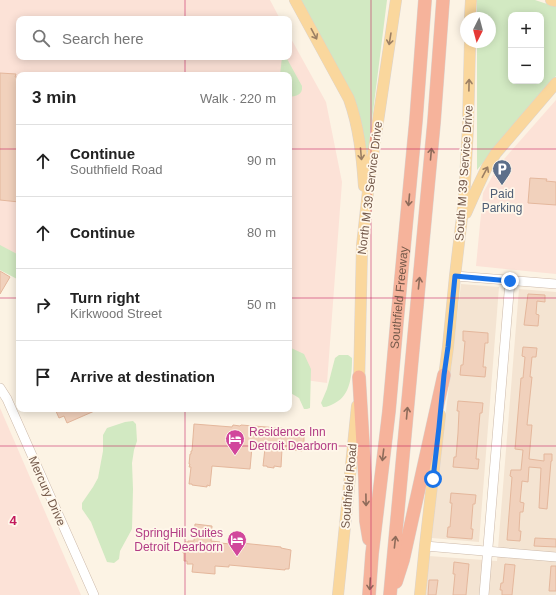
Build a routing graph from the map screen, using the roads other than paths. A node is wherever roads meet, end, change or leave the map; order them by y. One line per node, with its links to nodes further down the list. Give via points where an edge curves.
1 (295, 0): 12 (main road, one-way to 12, via 349,98 356,120 364,185)
2 (396, 0): 12 (main road, North M 39 Service Drive, one-way to 12)
3 (424, 0): 21 (highway, Southfield Freeway, one-way to 21, via 398,321)
4 (443, 0): 26 (highway, Southfield Freeway, one-way to 4, via 433,138)
5 (471, 0): 8 (main road)
6 (551, 0): 7 (main road)
7 (556, 1)
8 (470, 12)
9 (470, 48): 11 (main road, South M 39 Service Drive, one-way to 9, via 468,126)
10 (556, 83): 11 (main road, one-way to 10, via 487,167)
11 (460, 234): 13 (main road, South M 39 Service Drive)
12 (362, 246): 17 (main road, North M 39 Service Drive)
13 (455, 276): 14 (street); 16 (main road, South M 39 Service Drive)
14 (510, 281): 15 (street); 20 (street)
15 (556, 284)
16 (444, 375): 19 (main road); 26 (highway, via 403,560)
17 (359, 377): 21 (highway, one-way to 21, via 366,521); 24 (main road, Southfield Road)
18 (0, 388): 23 (street, Mercury Drive)
19 (425, 546): 20 (street); 27 (main road)
20 (487, 552): 22 (street); 28 (street)
21 (372, 554): 25 (highway, Southfield Freeway, one-way to 25)
22 (556, 558)
23 (94, 595)
24 (338, 595)
25 (369, 595)
26 (390, 595)
27 (420, 595)
28 (484, 595)

